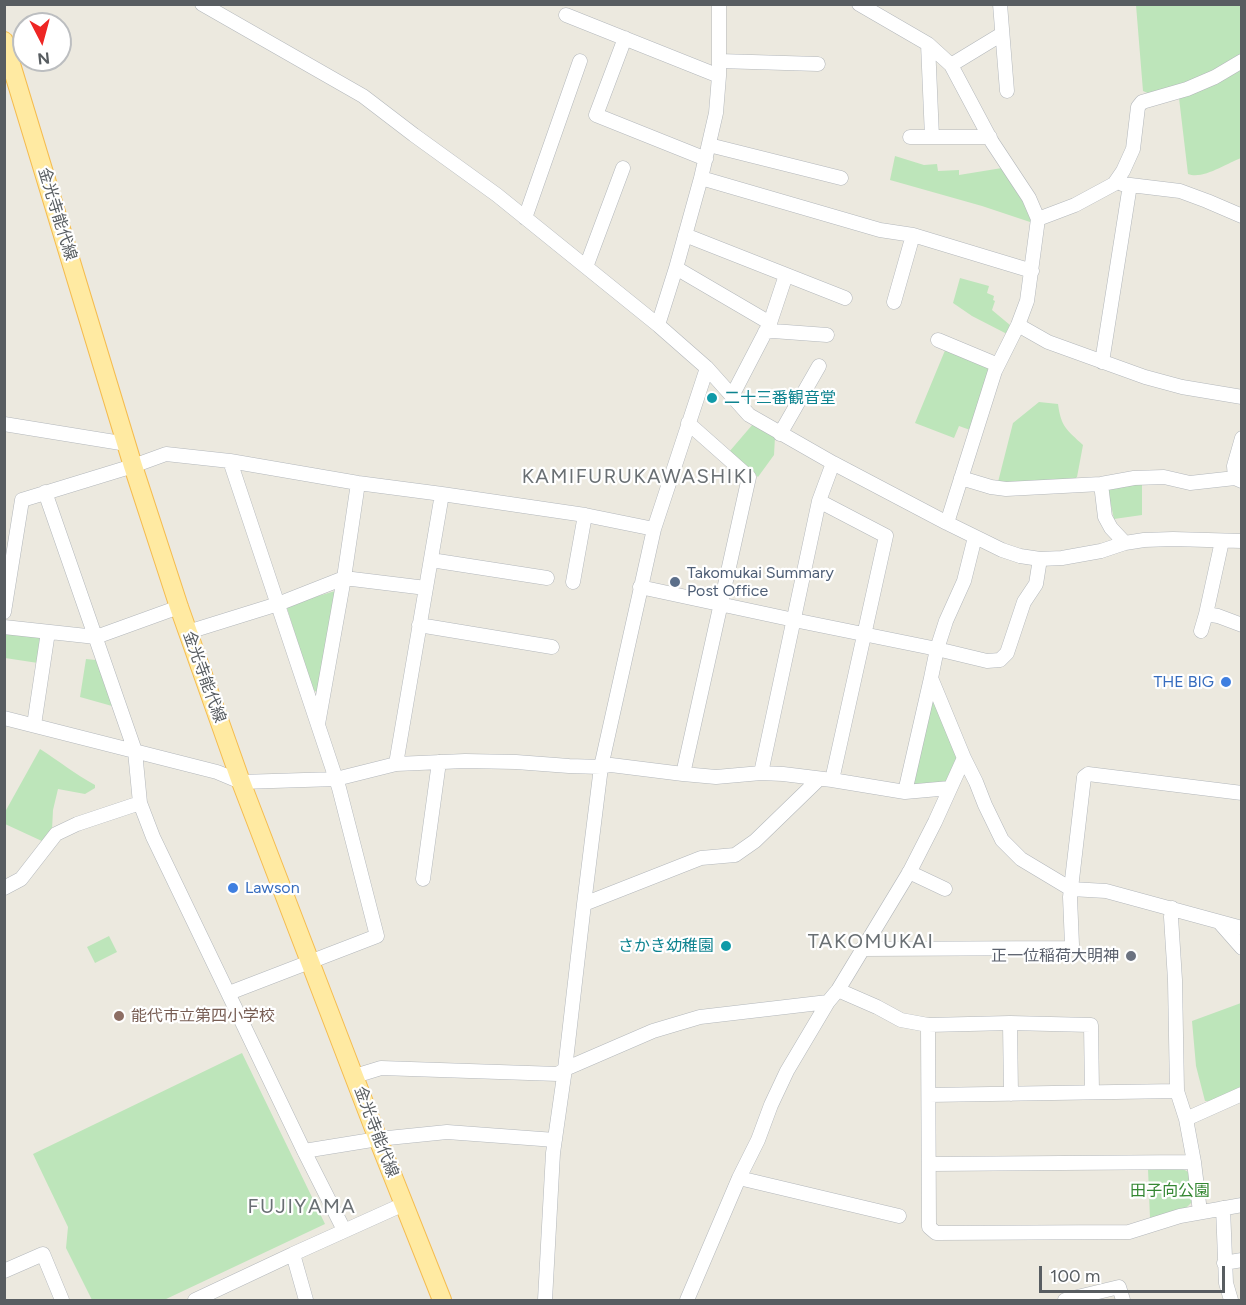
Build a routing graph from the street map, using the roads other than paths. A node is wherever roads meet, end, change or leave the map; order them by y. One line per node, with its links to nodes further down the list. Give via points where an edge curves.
1 (202, 4): 28 (street, via 363,96)
2 (719, 4): 11 (street)
3 (859, 4): 9 (street)
4 (1000, 4): 6 (street)
5 (566, 15): 7 (street)
6 (1002, 34): 14 (street); 16 (street)
7 (625, 38): 15 (street); 21 (street, via 596,116)
8 (4, 40): 53 (main road, 金光寺能代線)
9 (928, 44): 14 (street); 18 (street)
10 (580, 61): 28 (street)
11 (719, 61): 13 (street); 15 (street)
12 (1242, 61): 25 (street, via 1187,89 1142,102 1133,149)
13 (818, 64)
14 (951, 65): 19 (street)
15 (719, 76): 20 (street)
16 (1007, 91)
17 (910, 137): 18 (street)
18 (932, 137): 19 (street)
19 (990, 137): 29 (street)
20 (709, 145): 21 (street); 24 (street)
21 (706, 159): 23 (street)
22 (623, 168): 32 (street)
23 (701, 178): 30 (street); 31 (street, via 880,230)
24 (841, 178)
25 (1114, 184): 26 (street); 29 (street)
26 (1130, 185): 27 (street, via 1180,191); 43 (street)
27 (1242, 216)
28 (525, 218): 32 (street)
29 (1038, 219): 34 (street)
30 (685, 235): 33 (street); 35 (street)
31 (913, 235): 34 (street); 37 (street)
32 (586, 267): 38 (street)
33 (676, 268): 38 (street); 40 (street)
34 (1032, 271): 39 (street)
35 (786, 275): 36 (street); 40 (street)
36 (845, 298)
37 (894, 302)
38 (658, 325): 46 (street)
39 (1018, 325): 43 (street, via 1048,342); 44 (street)
40 (768, 328): 41 (street); 47 (street)
41 (827, 334)
42 (938, 340): 44 (street)
43 (1102, 362): 48 (street, via 1182,387)
44 (998, 365): 57 (street)
45 (819, 366): 51 (street)
46 (707, 368): 47 (street); 49 (street)
47 (732, 396): 51 (street, via 749,415)
48 (1242, 397)
49 (688, 423): 66 (street); 79 (street, via 749,477)
50 (4, 424): 53 (street)
51 (780, 434): 55 (street)
52 (1242, 438): 58 (street, via 1234,466)
53 (127, 444): 56 (main road, 金光寺能代線)
54 (230, 461): 56 (street, via 165,454); 59 (street); 78 (street)
55 (833, 463): 63 (street); 65 (street)
56 (133, 466): 61 (street); 80 (main road, 金光寺能代線)
57 (961, 478): 60 (street, via 1006,489); 65 (street)
58 (1238, 479): 60 (street, via 1190,483 1164,477 1134,478)
59 (358, 483): 62 (street); 73 (street)
60 (1101, 484): 70 (street, via 1105,517)
61 (45, 492): 81 (street, via 22,500); 91 (street)
62 (442, 494): 64 (street); 72 (street)
63 (819, 501): 83 (street); 90 (street, via 886,536)
64 (585, 515): 66 (street); 75 (street)
65 (947, 523): 67 (street)
66 (654, 529): 76 (street)
67 (975, 537): 71 (street, via 1002,550); 93 (street, via 964,581)
68 (1222, 541): 69 (street); 70 (street, via 1173,539); 82 (street)
69 (1242, 542)
70 (1125, 543): 71 (street, via 1101,551)
71 (1040, 559): 93 (street, via 1036,584 1024,602 1007,653 1000,660 987,661)
72 (430, 560): 74 (street); 77 (street)
73 (344, 578): 77 (street); 78 (street); 97 (street)
74 (547, 578)
75 (573, 582)
76 (640, 587): 79 (street); 102 (street)
77 (426, 588): 84 (street)
78 (278, 604): 89 (street); 97 (street)
79 (722, 604): 83 (street); 104 (street)
80 (179, 607): 89 (main road, 金光寺能代線); 91 (street)
81 (4, 612)
82 (1206, 614): 85 (street); 87 (street)
83 (794, 621): 90 (street); 103 (street)
84 (419, 625): 92 (street); 101 (street)
85 (1242, 625)
86 (4, 627): 88 (street)
87 (1201, 631)
88 (48, 632): 91 (street); 96 (street)
89 (188, 632): 107 (main road, 金光寺能代線)
90 (865, 635): 93 (street); 106 (street)
91 (96, 637): 98 (street)
92 (552, 647)
93 (937, 649): 94 (street)
94 (931, 678): 99 (street); 109 (street)
95 (4, 718): 96 (street)
96 (34, 725): 98 (street)
97 (318, 726): 105 (street)
98 (135, 751): 107 (street); 111 (street)
99 (964, 758): 108 (street); 115 (street, via 1002,840 1021,859)
100 (439, 762): 101 (street); 102 (street); 113 (street)
101 (396, 764): 105 (street)
102 (601, 767): 104 (street); 117 (street)
103 (761, 773): 104 (street, via 717,777); 106 (street)
104 (683, 774)
105 (336, 779): 107 (street); 123 (street, via 377,936)
106 (825, 779): 109 (street); 117 (street, via 735,855 701,858)
107 (241, 782): 123 (main road, 金光寺能代線)
108 (950, 788): 109 (street); 112 (street)
109 (904, 792)
110 (1242, 793): 115 (street, via 1088,774 1084,777)
111 (140, 803): 114 (street, via 56,834 21,879); 125 (street)
112 (909, 872): 116 (street); 122 (street)
113 (423, 879)
114 (4, 888)
115 (1071, 889): 118 (street, via 1106,891); 122 (street, via 1069,948)
116 (945, 890)
117 (584, 904): 129 (street)
118 (1172, 908): 119 (street); 131 (street)
119 (1220, 923): 120 (street); 121 (street)
120 (1242, 928)
121 (1242, 948)
122 (861, 950): 124 (street)
123 (310, 962): 125 (street); 130 (main road, 金光寺能代線)
124 (837, 990): 126 (street); 128 (street, via 901,1020)
125 (229, 993): 139 (street)
126 (828, 1002): 129 (street, via 700,1017 653,1031); 142 (street, via 787,1071)
127 (1010, 1023): 128 (street); 132 (street, via 1091,1025); 133 (street)
128 (928, 1025): 135 (street)
129 (565, 1069): 130 (street, via 558,1074 381,1068); 138 (street)
130 (355, 1076): 137 (main road, 金光寺能代線)
131 (1177, 1090): 132 (street); 136 (street)
132 (1092, 1092): 133 (street)
133 (1011, 1094): 135 (street)
134 (1242, 1094): 136 (street)
135 (928, 1095): 141 (street)
136 (1186, 1119): 140 (street)
137 (378, 1139): 138 (street, via 447,1132); 139 (street); 143 (main road, 金光寺能代線)
138 (555, 1140): 157 (street)
139 (304, 1151): 148 (street)
140 (1194, 1162): 141 (street); 146 (street)
141 (930, 1164): 146 (street, via 929,1227 936,1233 1128,1232)
142 (740, 1178): 147 (street); 158 (street)
143 (404, 1204): 148 (street); 156 (main road, 金光寺能代線)
144 (1242, 1205): 145 (street)
145 (1223, 1208): 146 (street); 151 (street)
146 (1200, 1212)
147 (899, 1216)
148 (344, 1230): 149 (street)
149 (292, 1254): 153 (street); 155 (street)
150 (1242, 1260): 151 (street)
151 (1224, 1263): 161 (street)
152 (4, 1271): 154 (street, via 43,1254)
153 (304, 1299)
154 (62, 1300)
155 (195, 1300)
156 (442, 1300)
157 (545, 1300)
158 (687, 1300)
159 (1065, 1300): 160 (street, via 1119,1287)
160 (1123, 1300)
161 (1231, 1300)

